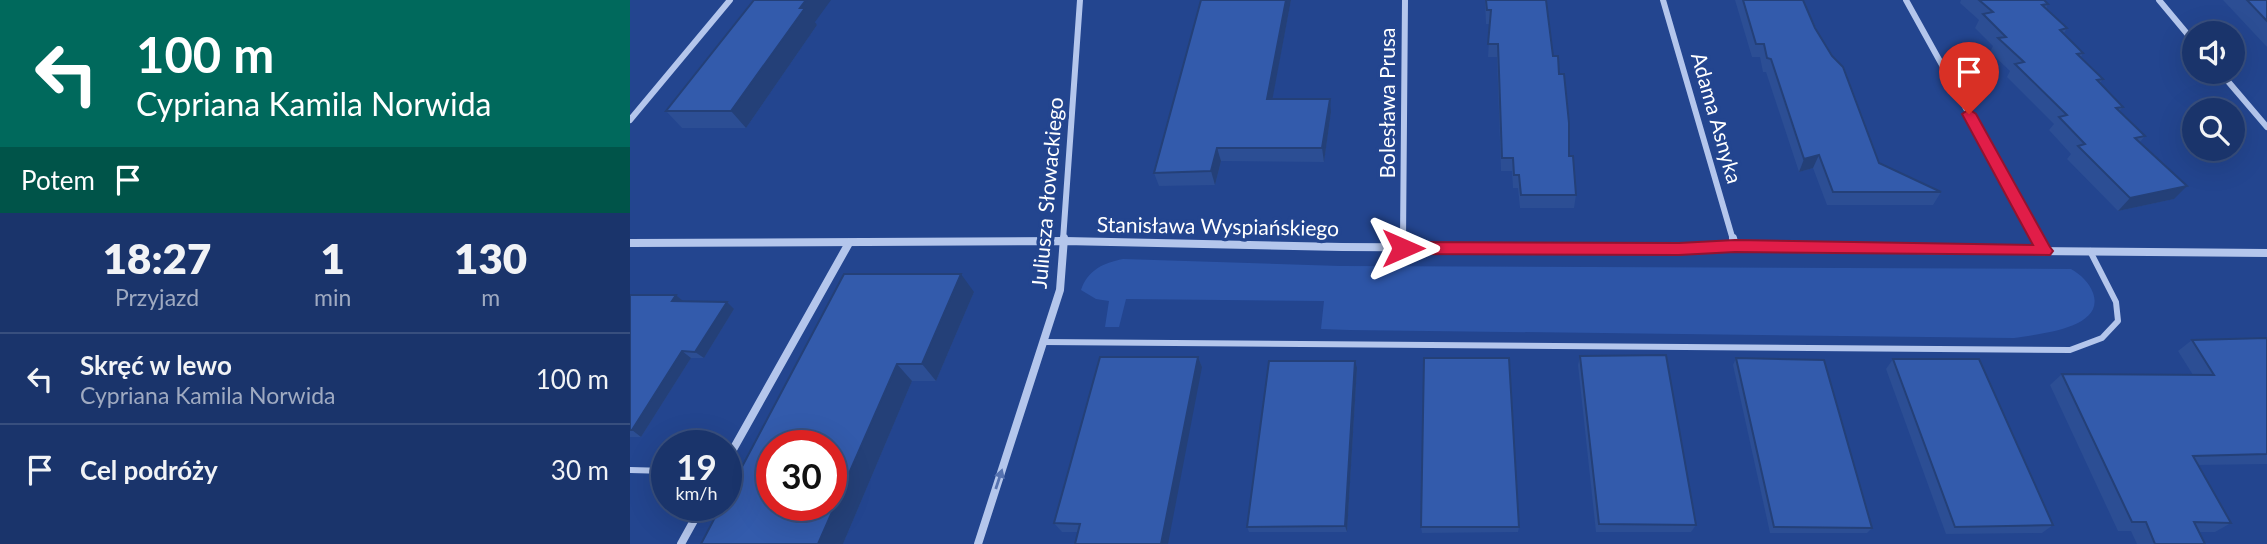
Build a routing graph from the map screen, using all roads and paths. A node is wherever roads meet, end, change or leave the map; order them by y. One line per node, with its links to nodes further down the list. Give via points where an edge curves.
1 (730, 0): 9 (street)
2 (1080, 0): 11 (street, Juliusza Słowackiego)
3 (1405, 0): 15 (street, Bolesława Prusa)
4 (1662, 0): 14 (street, Adama Asnyka)
5 (1906, 0): 16 (street)
6 (2159, 0): 7 (street)
7 (2182, 28)
8 (2230, 84): 10 (street)
9 (630, 120)
10 (2267, 127)
11 (1065, 241): 13 (street, Stanisława Wyspiańskiego); 15 (street, Stanisława Wyspiańskiego); 19 (street, Juliusza Słowackiego, via 1060,290)
12 (630, 243): 13 (street, Stanisława Wyspiańskiego)
13 (849, 243): 20 (street)
14 (1735, 246): 15 (street, Stanisława Wyspiańskiego); 16 (street, Stanisława Wyspiańskiego)
15 (1403, 248)
16 (2045, 251): 17 (street, Stanisława Wyspiańskiego)
17 (2090, 251): 18 (street, Stanisława Wyspiańskiego); 19 (lane, via 2116,302 2118,321 2102,338 2070,350)
18 (2267, 253)
19 (1043, 342): 25 (street, Juliusza Słowackiego, one-way to 19)
20 (742, 434)
21 (630, 470): 22 (lane)
22 (651, 471)
23 (694, 521): 24 (street)
24 (681, 544)
25 (978, 544)

